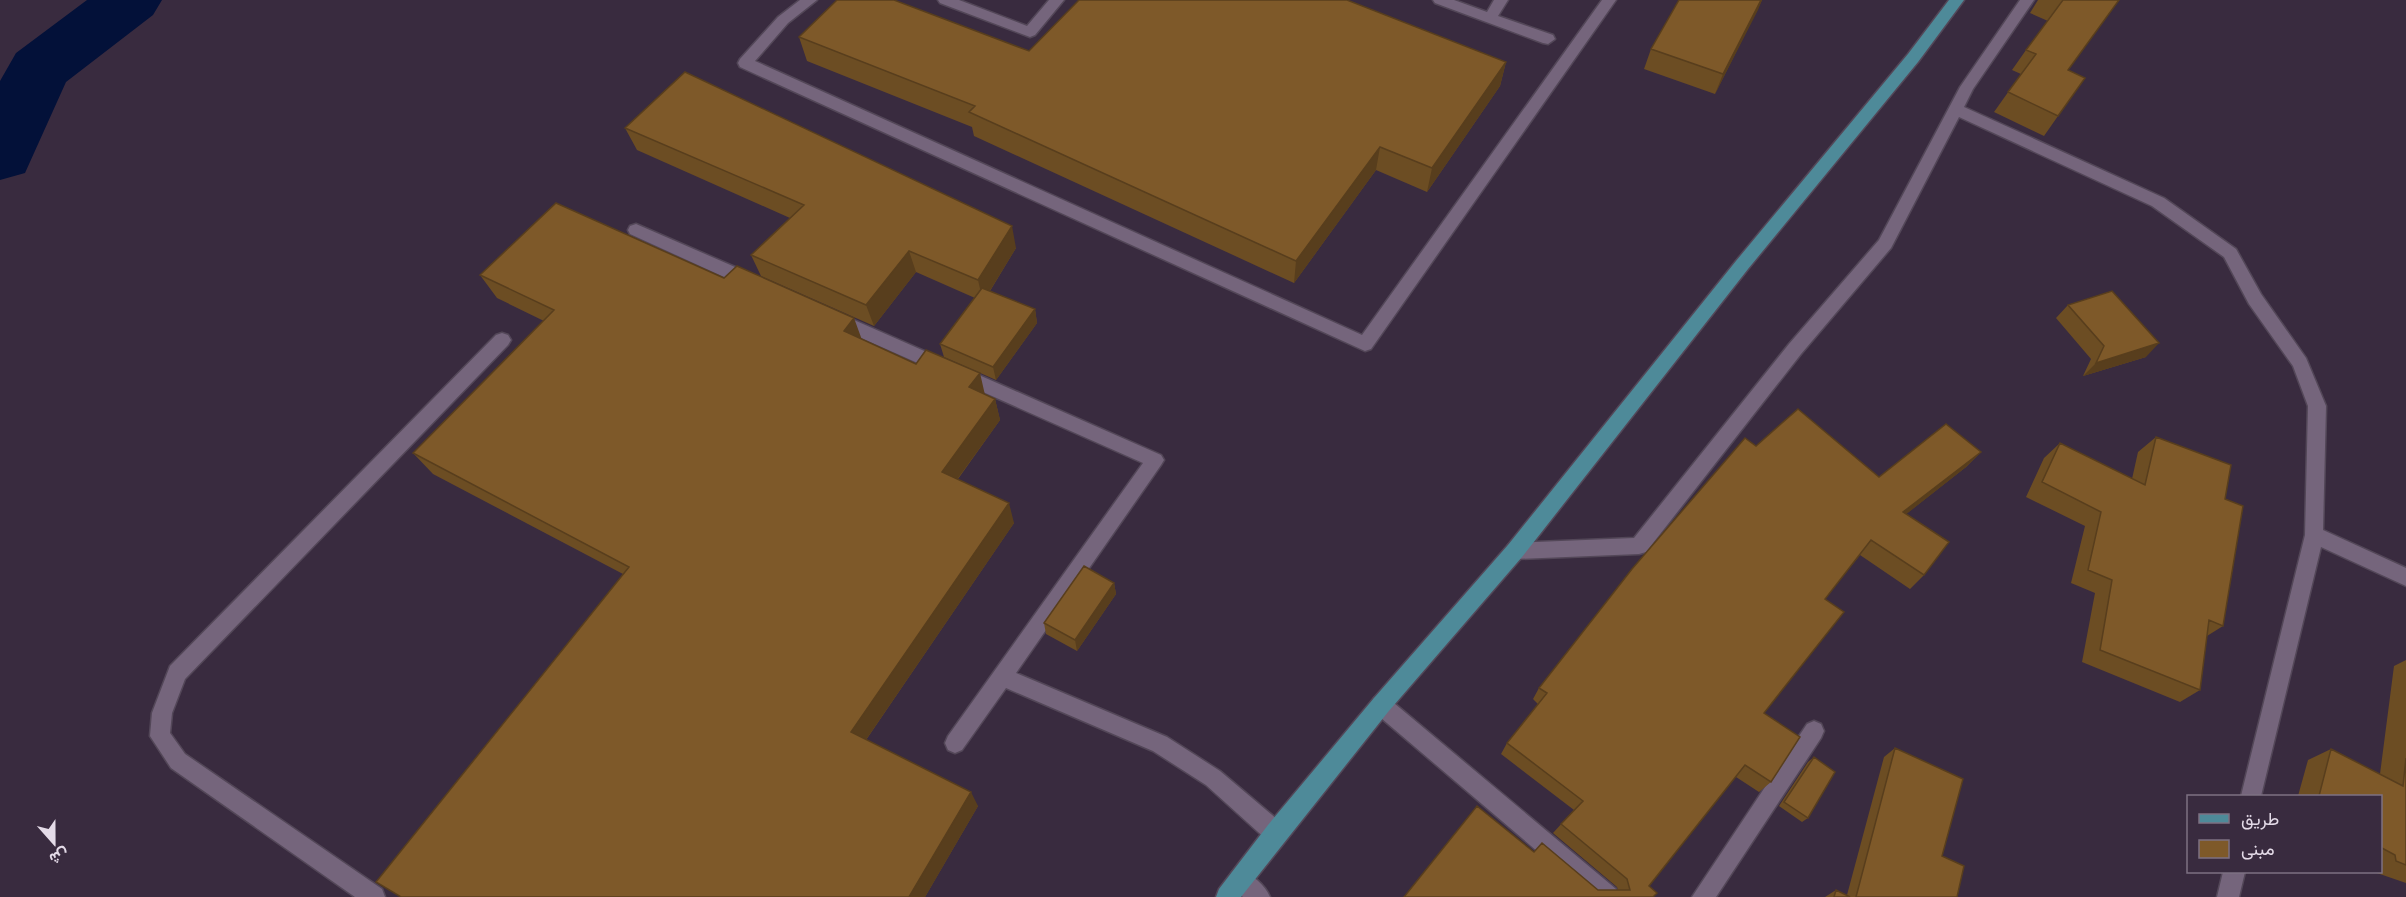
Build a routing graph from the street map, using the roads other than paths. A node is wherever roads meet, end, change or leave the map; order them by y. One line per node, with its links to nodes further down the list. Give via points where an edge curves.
1 (810, 0): 6 (street, via 783,21 745,63 1365,344)
2 (945, 0): 3 (street, via 1030,32)
3 (1057, 0)
4 (1440, 0): 9 (street)
5 (1501, 0): 9 (street)
6 (1609, 0)
7 (1957, 0): 17 (main road)
8 (2027, 0): 11 (street, via 1967,87)
9 (1490, 18): 10 (street)
10 (1548, 39)
11 (1956, 110): 16 (street, via 2158,202 2230,253 2255,298 2300,363 2317,406); 17 (street, via 1885,244 1639,546)
12 (636, 230): 13 (street)
13 (766, 288)
14 (820, 312): 19 (street, via 1155,460)
15 (502, 340): 27 (street, via 177,673 162,713 160,736 178,761)
16 (2314, 535): 18 (street); 23 (street)
17 (1515, 551): 20 (main road)
18 (2406, 577)
19 (1002, 677): 22 (street); 24 (street, via 1160,744 1213,778)
20 (1381, 705): 24 (main road); 29 (street)
21 (1814, 731): 30 (street)
22 (955, 743)
23 (2252, 795)
24 (1276, 833): 26 (main road)
25 (2234, 873): 31 (street)
26 (1234, 888): 28 (street)
27 (374, 897)
28 (1260, 897)
29 (1608, 897)
30 (1704, 897)
31 (2228, 897)

